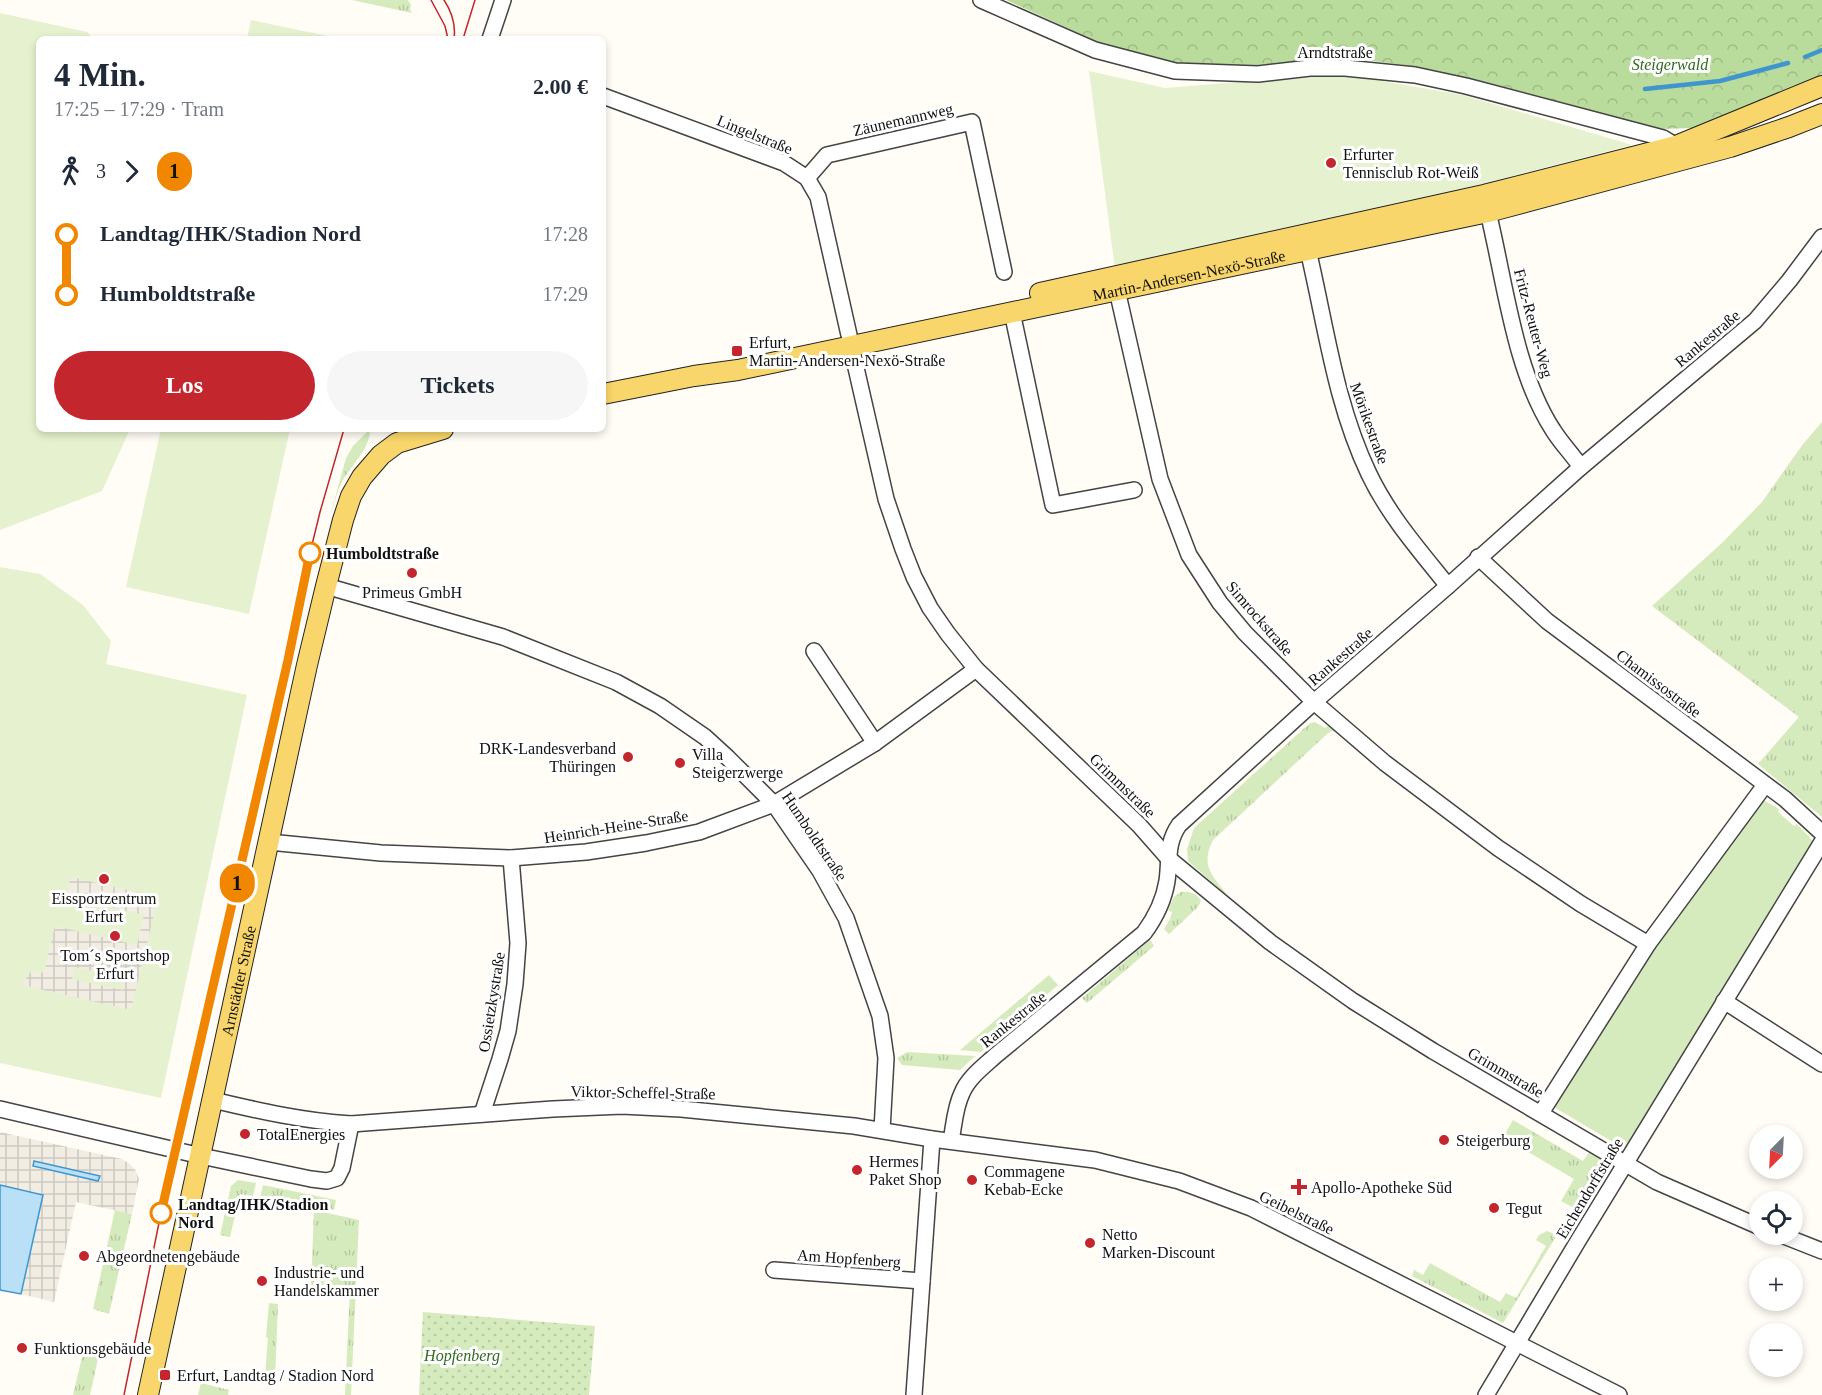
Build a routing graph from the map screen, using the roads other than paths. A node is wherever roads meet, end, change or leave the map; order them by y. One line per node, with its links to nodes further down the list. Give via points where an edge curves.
1 (503, 0): 3 (street)
2 (981, 0): 7 (street, Arndtstraße, via 1095,50 1175,71 1258,74 1345,68 1415,75 1663,138)
3 (491, 36)
4 (1822, 86): 7 (main road)
5 (606, 97): 8 (street, Lingelstraße, via 784,163)
6 (1822, 114): 7 (main road, via 1770,134)
7 (1679, 153): 9 (main road, Martin-Andersen-Nexö-Straße); 15 (main road, Martin-Andersen-Nexö-Straße)
8 (807, 178): 12 (street, Zäunemannweg, via 827,155 972,122); 15 (street, via 818,196)
9 (1488, 212): 11 (main road, Martin-Andersen-Nexö-Straße); 19 (street, Fritz-Reuter-Weg, via 1527,376 1553,430)
10 (1822, 237): 19 (street, Rankestraße, via 1755,321)
11 (1308, 250): 13 (main road, Martin-Andersen-Nexö-Straße); 23 (street, Mörikestraße, via 1328,351 1357,447 1402,529)
12 (1004, 273)
13 (1118, 290): 14 (main road, Martin-Andersen-Nexö-Straße); 26 (street, Simrockstraße, via 1160,479 1189,555 1245,633)
14 (1012, 312): 15 (main road, Martin-Andersen-Nexö-Straße); 20 (street, via 1053,505)
15 (850, 340): 16 (main road, Martin-Andersen-Nexö-Straße, via 739,359 694,376); 25 (street, Grimmstraße, via 886,499 903,549 930,608)
16 (606, 393)
17 (422, 432): 18 (main road)
18 (394, 436): 22 (main road, Arnstädter Straße, via 351,496)
19 (1581, 466): 21 (street, Rankestraße)
20 (1134, 490)
21 (1478, 557): 23 (street, Rankestraße); 28 (street, Chamissostraße, via 1547,621)
22 (326, 586): 29 (street, Humboldtstraße, via 503,637 616,682 705,737); 31 (main road, Arnstädter Straße)
23 (1448, 586): 26 (street, Rankestraße)
24 (814, 651): 27 (street)
25 (976, 669): 27 (street, Heinrich-Heine-Straße); 34 (street, Grimmstraße, via 1139,825)
26 (1314, 702): 34 (street, Rankestraße, via 1179,825); 35 (street, Simrockstraße, via 1385,763 1498,848)
27 (875, 743): 29 (street, Heinrich-Heine-Straße)
28 (1765, 785): 30 (street, Chamissostraße); 35 (street, Grimmstraße)
29 (774, 804): 33 (street, Heinrich-Heine-Straße, via 699,832 646,843); 43 (street, Humboldtstraße, via 820,871 846,918 880,1016 886,1058)
30 (1822, 833)
31 (269, 842): 33 (street, Heinrich-Heine-Straße, via 381,854); 38 (main road, Arnstädter Straße)
32 (1822, 842): 36 (street, Eichendorffstraße)
33 (511, 858): 41 (street, Ossietzkystraße, via 518,943 515,984 508,1031)
34 (1168, 858): 40 (street, Grimmstraße, via 1270,942 1353,1001); 45 (street, Rankestraße, via 1164,895 1144,933 974,1076 962,1091)
35 (1648, 944): 40 (street, Grimmstraße)
36 (1724, 1001): 37 (street); 47 (street, Eichendorffstraße)
37 (1822, 1064)
38 (213, 1100): 42 (street, Viktor-Scheffel-Straße, via 280,1116); 46 (main road, Arnstädter Straße)
39 (0, 1109): 46 (street)
40 (1541, 1113): 47 (street, Grimmstraße)
41 (482, 1114): 42 (street, Viktor-Scheffel-Straße); 43 (street, Viktor-Scheffel-Straße, via 622,1106)
42 (351, 1124): 46 (street, via 342,1168 337,1178 327,1181)
43 (882, 1130): 44 (street, Viktor-Scheffel-Straße)
44 (932, 1139): 45 (street, Geibelstraße); 52 (street, Am Hopfenberg)
45 (951, 1141): 53 (street, Geibelstraße, via 1095,1160 1179,1182 1251,1208)
46 (201, 1156): 54 (main road, Arnstädter Straße)
47 (1625, 1163): 48 (street, Grimmstraße); 53 (street, Eichendorffstraße)
48 (1749, 1222)
49 (1803, 1243): 50 (street)
50 (1822, 1251)
51 (774, 1270): 52 (street, Am Hopfenberg)
52 (922, 1281): 55 (street, Am Hopfenberg)
53 (1518, 1343): 56 (street, Eichendorffstraße); 57 (street, Geibelstraße)
54 (148, 1395)
55 (914, 1395)
56 (1486, 1395)
57 (1619, 1395)

